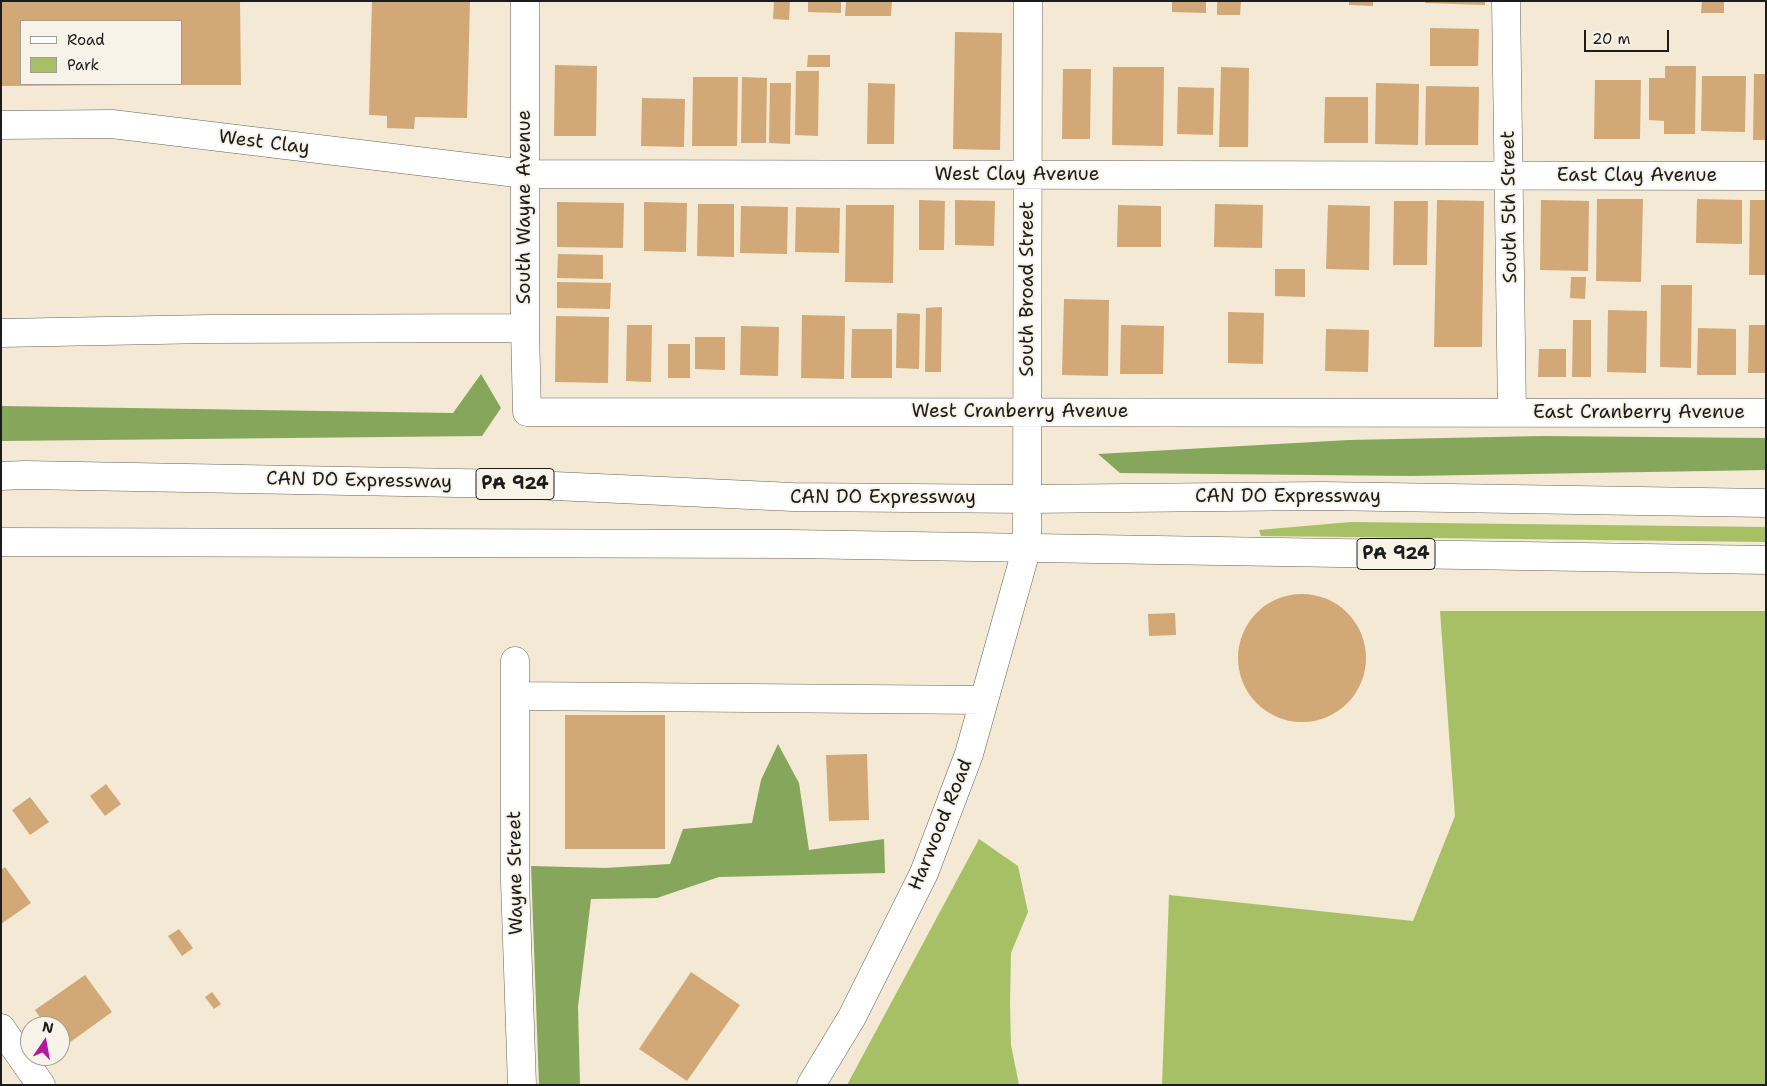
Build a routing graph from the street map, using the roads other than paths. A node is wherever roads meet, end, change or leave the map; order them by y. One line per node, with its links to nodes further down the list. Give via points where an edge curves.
1 (525, 1): 5 (street, South Wayne Avenue)
2 (1028, 1): 6 (street, South Broad Street)
3 (1506, 1): 7 (street, South 5th Street)
4 (1, 125): 5 (street, West Clay, via 112,124)
5 (525, 174): 6 (street, West Clay Avenue); 9 (street, South Wayne Avenue)
6 (1028, 175): 7 (street, West Clay Avenue); 12 (street, South Broad Street)
7 (1509, 175): 8 (street, East Clay Avenue); 13 (street, South 5th Street)
8 (1766, 176)
9 (525, 328): 10 (street); 11 (street, South Wayne Avenue)
10 (1, 333)
11 (527, 412): 12 (street, West Cranberry Avenue)
12 (1028, 412): 13 (street, West Cranberry Avenue); 16 (street, South Broad Street)
13 (1512, 413): 14 (street, East Cranberry Avenue)
14 (1766, 413)
15 (1, 476): 16 (street, CAN DO Expressway / PA 924, via 511,484 793,497)
16 (1028, 499): 17 (street, CAN DO Expressway / PA 924, via 1322,496); 19 (street, South Broad Street)
17 (1766, 503)
18 (1, 542): 19 (street, PA 924)
19 (1026, 547): 20 (street, PA 924); 23 (street, Harwood Road)
20 (1766, 560)
21 (515, 661): 22 (street, Wayne Street)
22 (515, 696): 23 (street); 26 (street, Wayne Street, via 514,882)
23 (984, 700): 27 (street, Harwood Road, via 969,754 924,873 852,1017)
24 (1, 1028): 25 (street)
25 (41, 1085)
26 (522, 1085)
27 (811, 1085)

